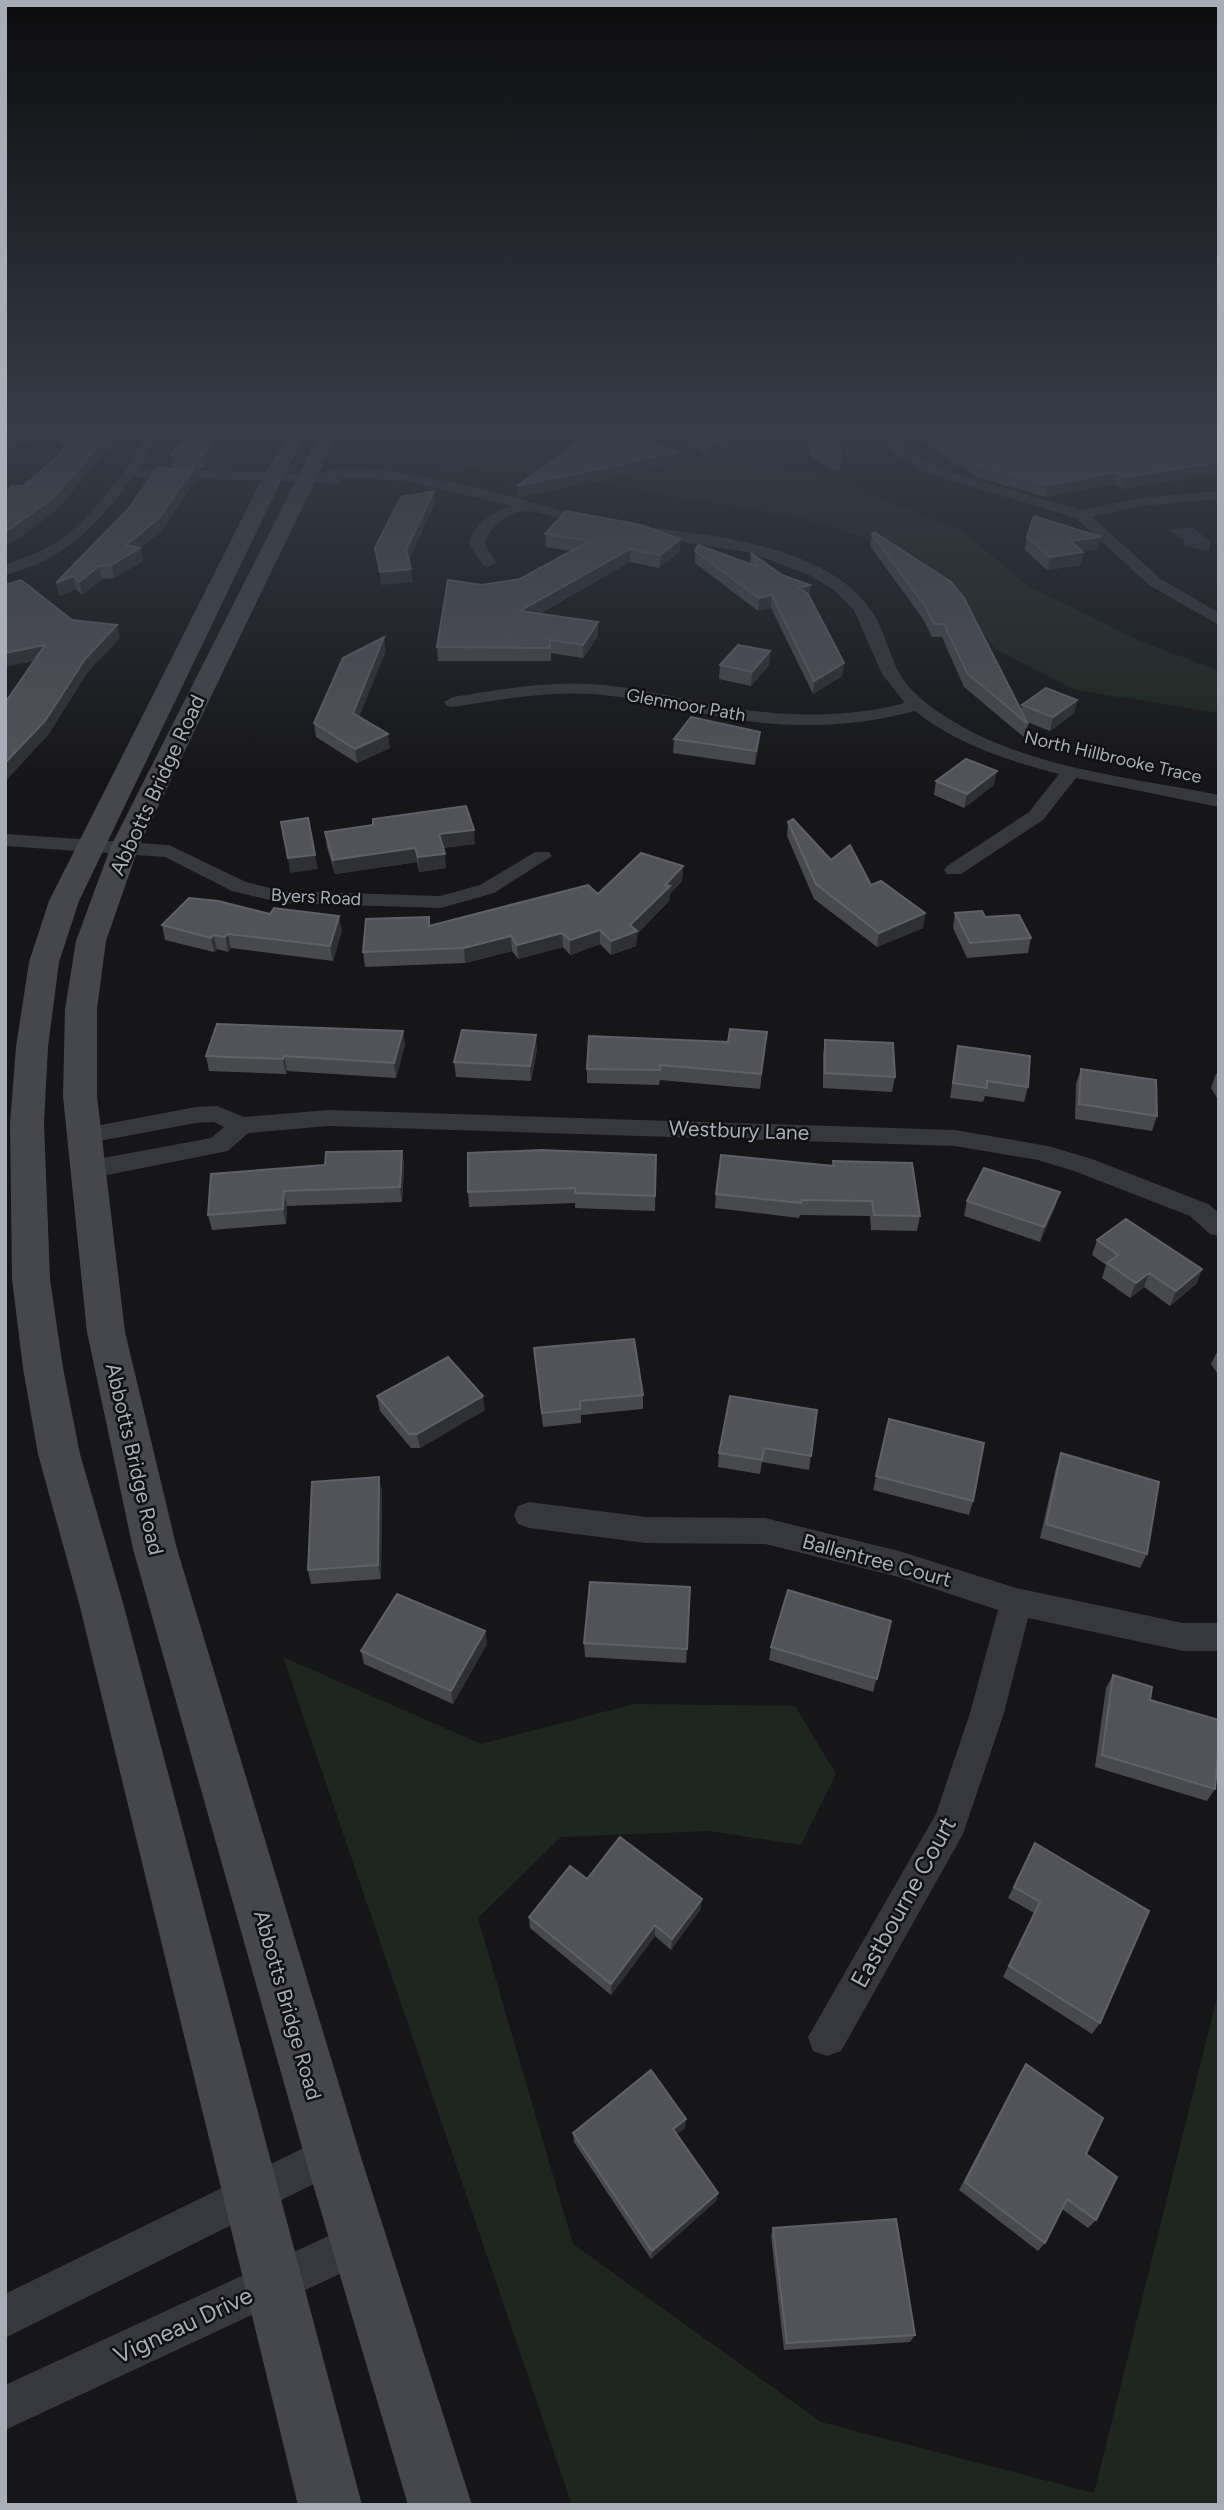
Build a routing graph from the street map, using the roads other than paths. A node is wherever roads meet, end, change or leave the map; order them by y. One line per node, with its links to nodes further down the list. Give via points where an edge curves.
1 (58, 546): 8 (street)
2 (240, 546): 15 (main road, Abbotts Bridge Road)
3 (279, 546): 16 (main road, Abbotts Bridge Road)
4 (478, 546): 7 (street)
5 (741, 546): 11 (street, North Hillbrooke Trace, via 776,556 838,587 860,607 892,675)
6 (1116, 546): 9 (street, via 1155,582)
7 (488, 562)
8 (5, 570)
9 (1219, 620)
10 (453, 702): 11 (street, Glenmoor Path, via 532,690 591,689 753,717 808,721 868,717)
11 (918, 705): 12 (street, North Hillbrooke Trace, via 980,742)
12 (1070, 771): 13 (street, North Hillbrooke Trace); 18 (street, via 1036,816)
13 (1219, 800)
14 (5, 840): 15 (street, Byers Road)
15 (91, 845): 16 (street, Byers Road); 28 (main road, Abbotts Bridge Road, via 64,901 44,962 32,1047 27,1123 31,1279 59,1454)
16 (125, 846): 17 (street, Byers Road, via 169,851 255,893 441,902 487,889); 20 (main road, Abbotts Bridge Road, via 91,941 81,1009)
17 (542, 856)
18 (954, 870)
19 (242, 1125): 20 (street, via 219,1145); 20 (street, Westbury Lane, via 217,1114 196,1115); 21 (street, Westbury Lane, via 328,1118 955,1138 1039,1152)
20 (85, 1153): 27 (main road, Abbotts Bridge Road, via 106,1332 155,1549)
21 (1209, 1205): 22 (street, Westbury Lane)
22 (1219, 1227)
23 (529, 1515): 24 (street, Ballentree Court, via 646,1530 765,1531 899,1564)
24 (1016, 1602): 25 (street, Ballentree Court, via 1183,1637); 26 (street, Eastbourne Court, via 987,1713 951,1822)
25 (1219, 1637)
26 (827, 2037)
27 (332, 2154): 28 (street); 29 (main road, Abbotts Bridge Road)
28 (250, 2194): 30 (main road, Abbotts Bridge Road); 31 (street)
29 (361, 2242): 30 (street, Vigneau Drive); 34 (main road, Abbotts Bridge Road)
30 (272, 2284): 32 (street, Vigneau Drive); 33 (main road, Abbotts Bridge Road)
31 (5, 2317)
32 (5, 2408)
33 (330, 2505)
34 (440, 2505)

